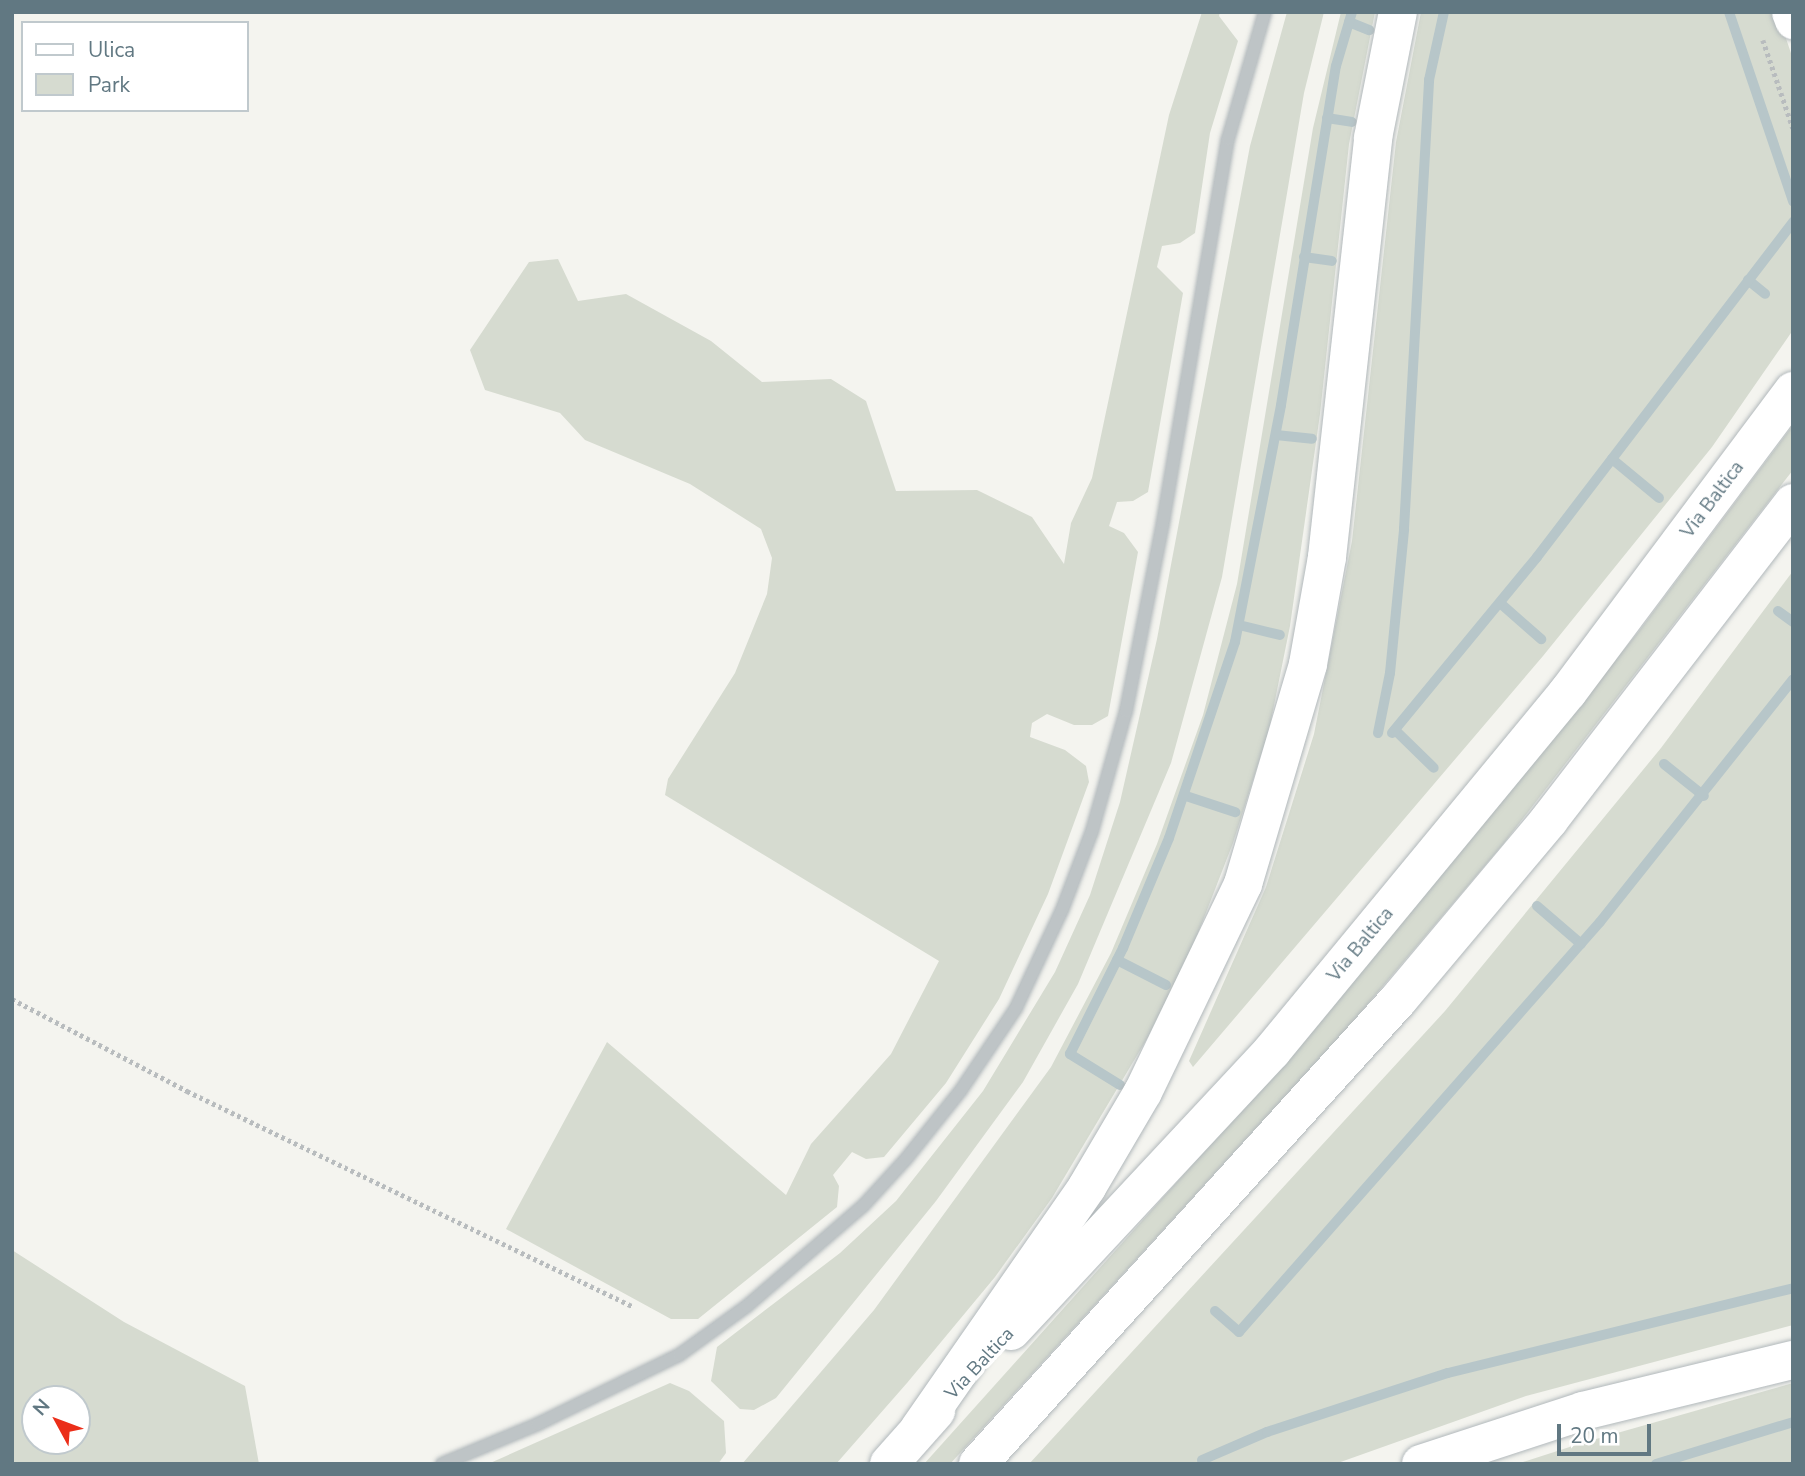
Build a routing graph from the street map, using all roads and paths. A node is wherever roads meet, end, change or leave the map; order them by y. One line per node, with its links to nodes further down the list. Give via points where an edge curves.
1 (1265, 12): 11 (lane, via 1228,139 1126,711 1084,853 1016,1008 961,1090 906,1159 863,1206 747,1306 678,1355 538,1424)
2 (1398, 12): 10 (highway, via 1373,138 1327,557 1308,664 1243,884 1136,1104 1087,1187)
3 (1780, 19): 4 (path)
4 (1793, 128)
5 (1793, 391): 10 (highway, Via Baltica, via 1567,692 1272,1051)
6 (1793, 503): 13 (highway, via 1549,820 1399,999)
7 (12, 999): 8 (path, via 187,1091)
8 (634, 1307)
9 (1793, 1360): 14 (highway, via 1583,1411)
10 (919, 1429): 12 (highway, Via Baltica)
11 (442, 1464)
12 (888, 1464)
13 (978, 1464)
14 (1421, 1464)

